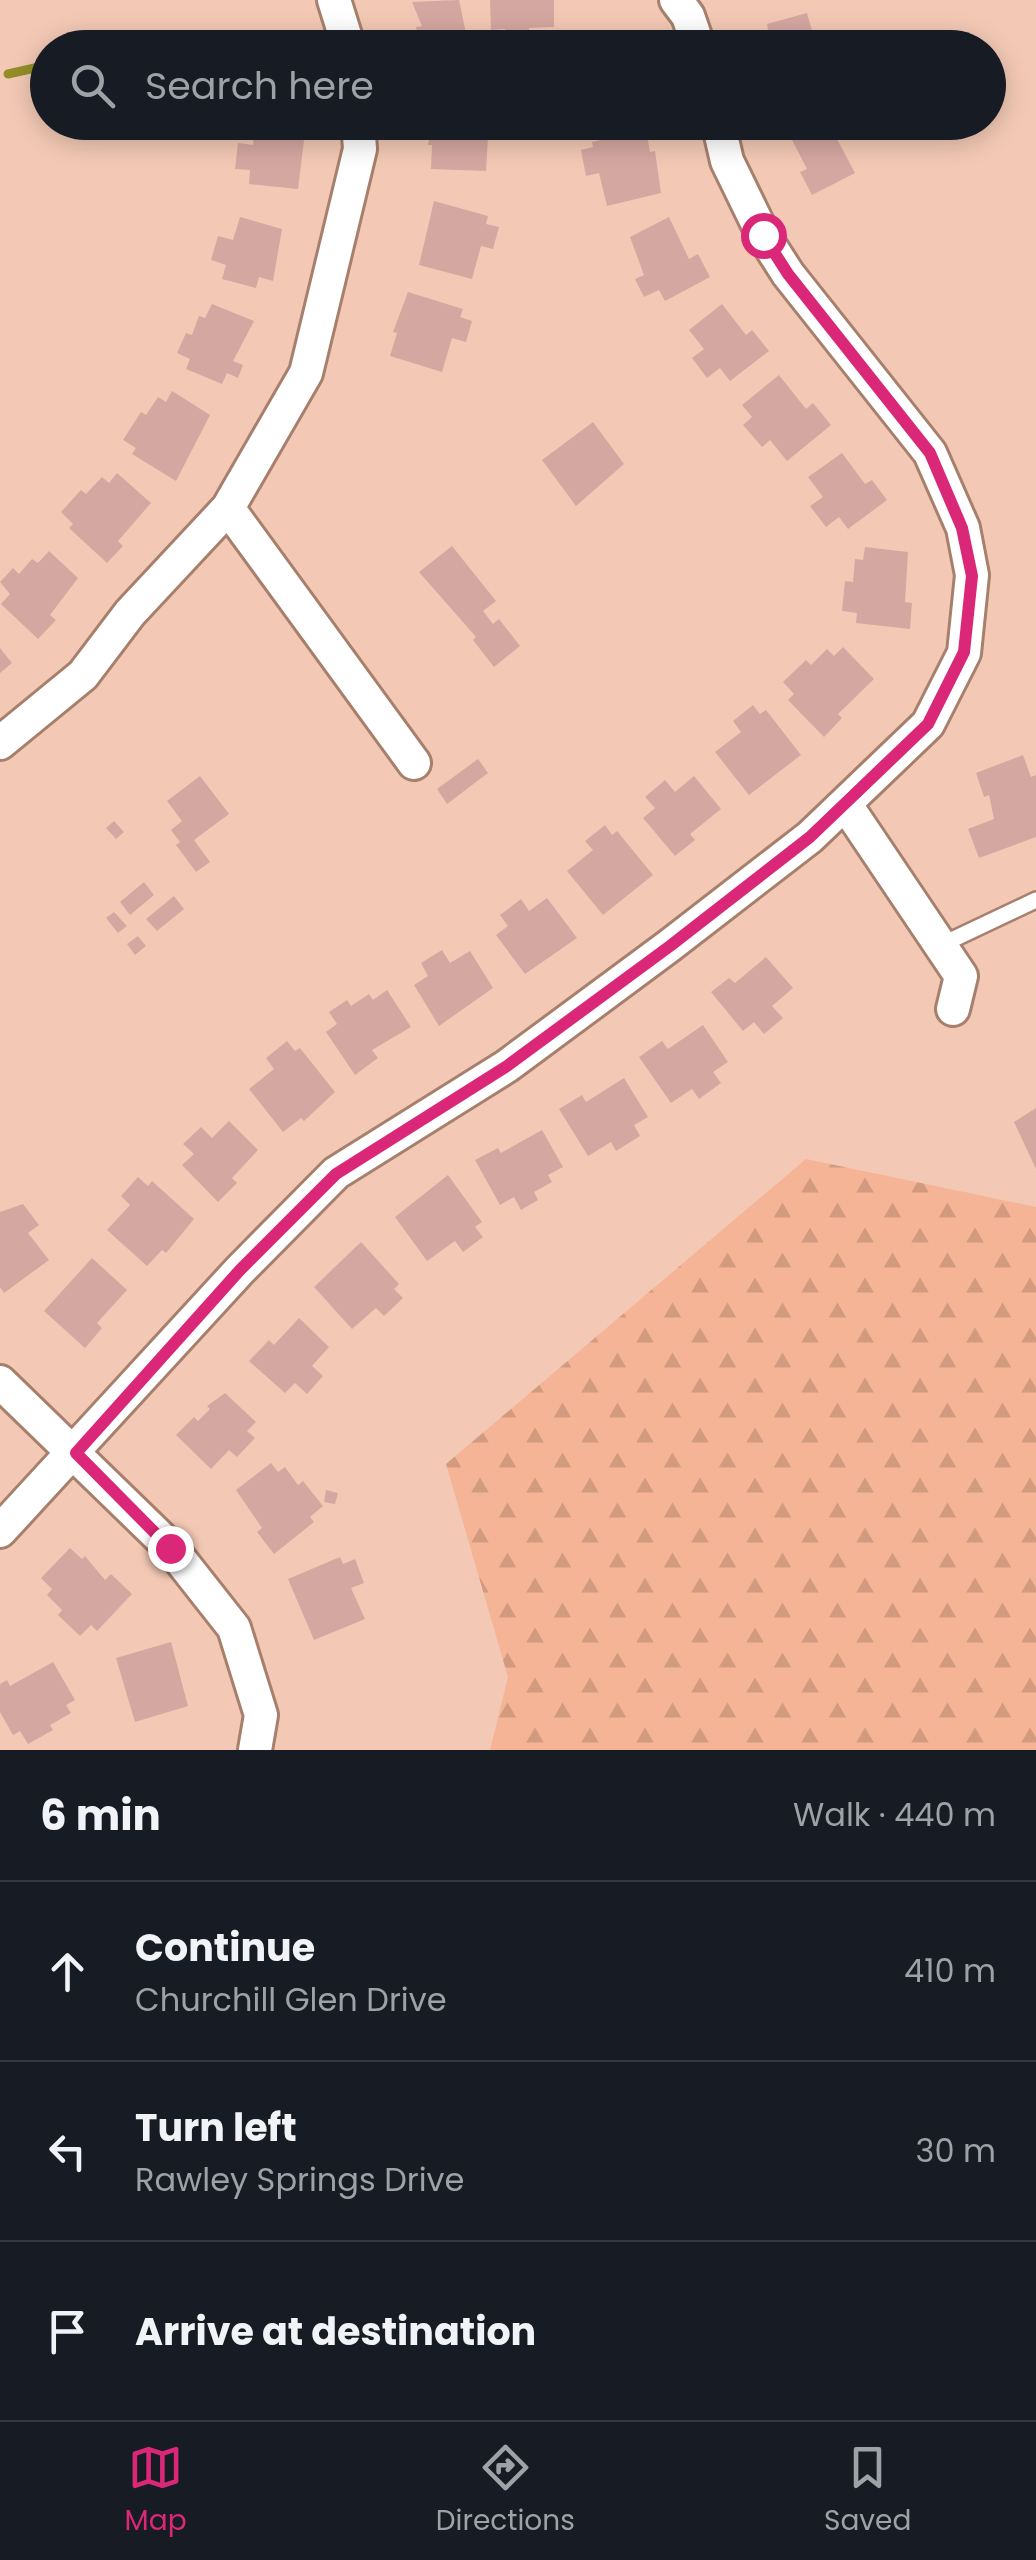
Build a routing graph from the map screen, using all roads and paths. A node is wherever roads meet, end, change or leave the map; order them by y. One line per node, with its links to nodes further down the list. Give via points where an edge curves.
1 (334, 0): 3 (street)
2 (676, 0): 4 (street)
3 (343, 30)
4 (693, 30)
5 (359, 140): 7 (street, via 306,373)
6 (724, 140): 10 (street, via 740,194 788,274 930,453 962,528 972,576 964,652 928,724)
7 (228, 508): 8 (street, via 83,675); 9 (street)
8 (0, 743)
9 (414, 763)
10 (846, 805): 12 (street); 15 (street, via 507,1066 336,1174 167,1348)
11 (1036, 900): 12 (lane)
12 (942, 945): 13 (street, via 961,976)
13 (953, 1009)
14 (0, 1382): 15 (street)
15 (76, 1453): 16 (street); 17 (street, via 170,1548 234,1628 261,1715)
16 (0, 1532)
17 (255, 1750)

